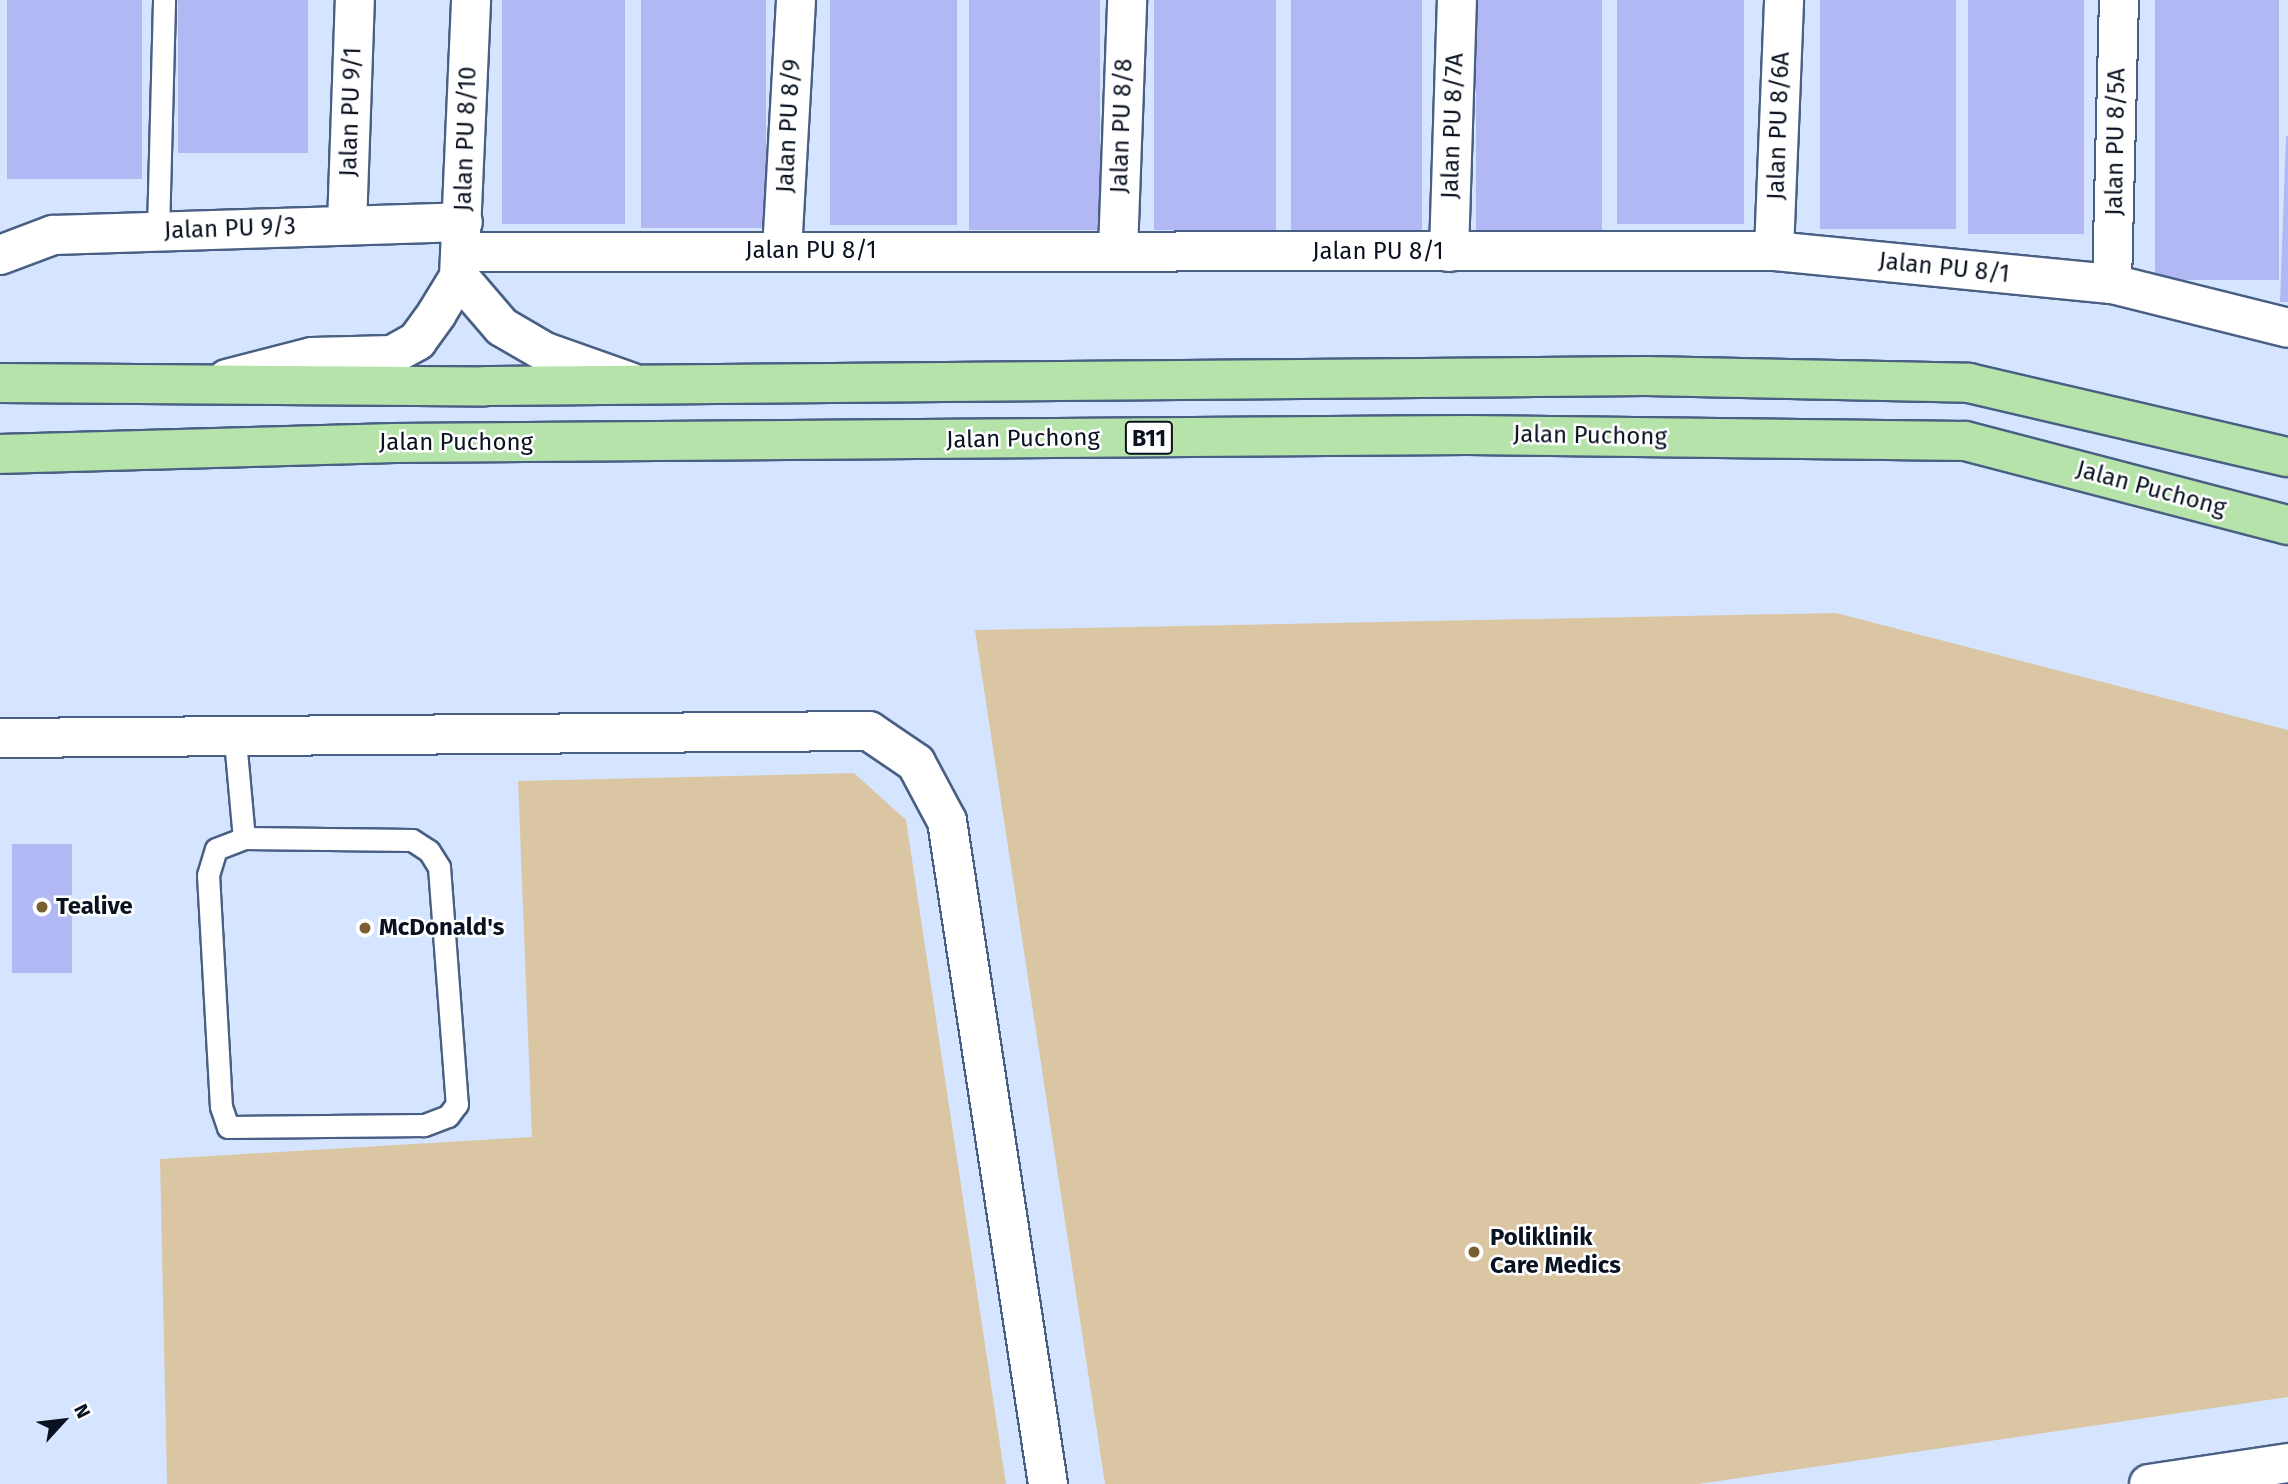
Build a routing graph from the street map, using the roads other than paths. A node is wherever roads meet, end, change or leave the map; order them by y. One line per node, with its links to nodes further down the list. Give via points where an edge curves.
1 (164, 0): 10 (lane)
2 (355, 0): 9 (street, Jalan PU 9/1)
3 (471, 0): 11 (street, Jalan PU 8/10)
4 (796, 0): 12 (street, Jalan PU 8/9)
5 (1127, 0): 13 (street, Jalan PU 8/8)
6 (1457, 0): 14 (street, Jalan PU 8/7A)
7 (1784, 0): 15 (street, Jalan PU 8/6A)
8 (2119, 0): 17 (street, Jalan PU 8/5A)
9 (347, 225): 10 (street, Jalan PU 9/3); 11 (street, Jalan PU 9/3)
10 (158, 232): 16 (street, Jalan PU 9/3, via 53,235)
11 (461, 250): 12 (street, Jalan PU 8/1); 19 (street, via 417,341 392,355 312,357); 20 (street, via 502,327 545,352)
12 (782, 251): 13 (street, Jalan PU 8/1)
13 (1118, 251): 14 (street, Jalan PU 8/1)
14 (1449, 251): 15 (street, Jalan PU 8/1)
15 (1774, 251): 17 (street, Jalan PU 8/1)
16 (0, 255)
17 (2112, 284): 18 (street, Jalan PU 8/1)
18 (2288, 328)
19 (216, 381): 20 (main road); 21 (main road)
20 (630, 382): 23 (main road, via 1646,376 1969,383)
21 (0, 383)
22 (0, 454): 24 (main road, Jalan Puchong / B11, via 394,443 1440,435 1965,441)
23 (2288, 457)
24 (2288, 525)
25 (0, 738): 26 (street)
26 (235, 740): 27 (lane); 29 (street, via 869,731 916,763 947,821)
27 (244, 838): 27 (lane, via 216,849 208,875 221,1107 228,1127 424,1125 448,1116 457,1104 439,867 429,851 412,840)
28 (2288, 1463): 30 (street)
29 (1048, 1484)
30 (2149, 1484)

